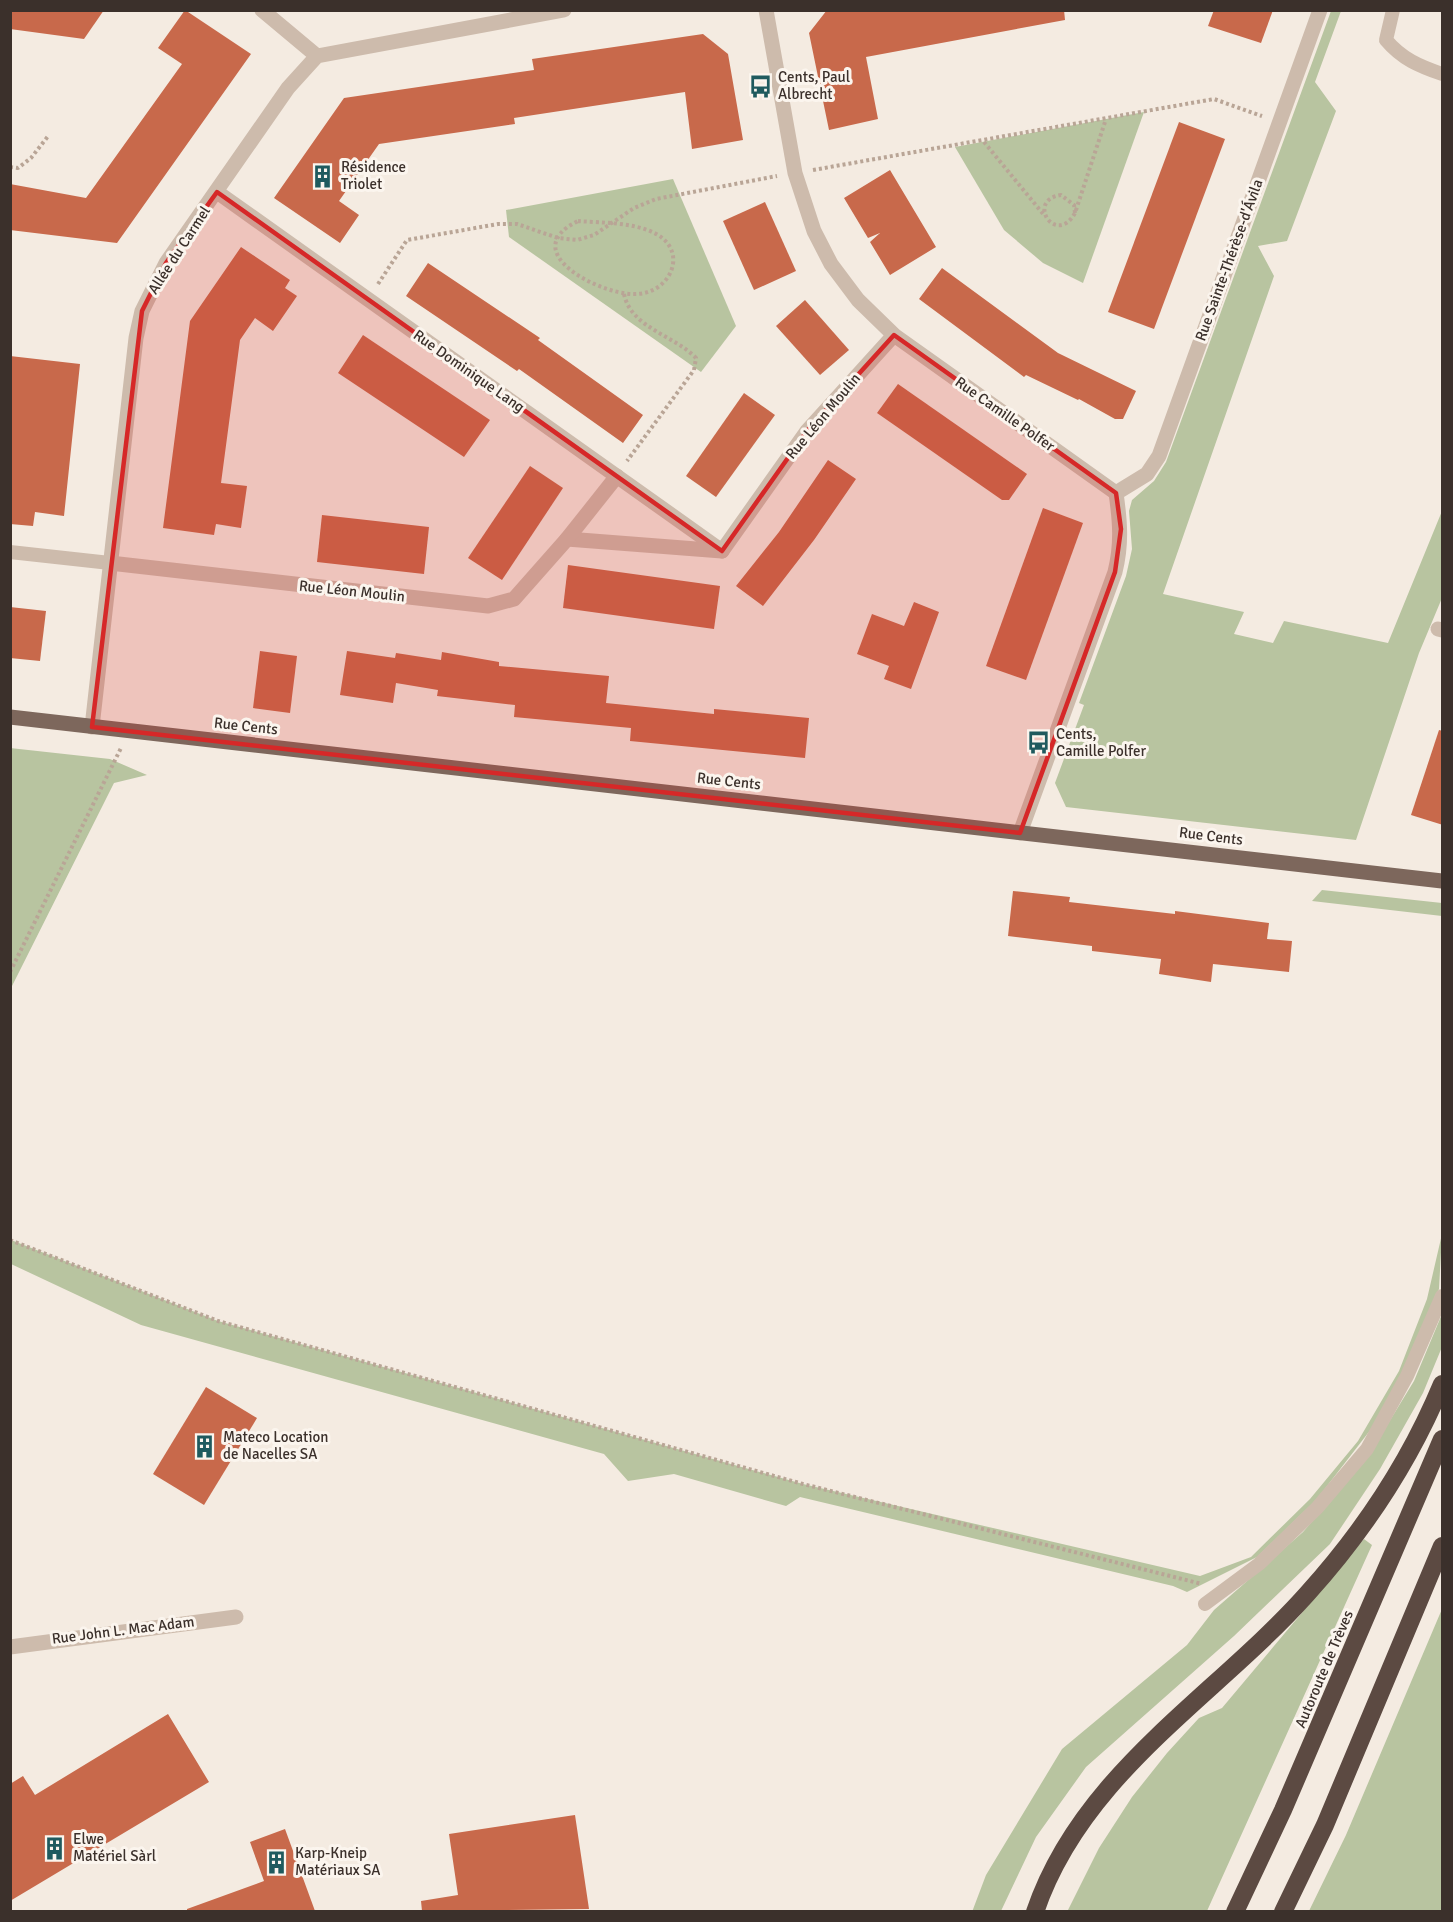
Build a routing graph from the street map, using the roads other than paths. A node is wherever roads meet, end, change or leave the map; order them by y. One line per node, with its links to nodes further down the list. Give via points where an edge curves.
1 (262, 10): 6 (street)
2 (564, 10): 6 (street)
3 (766, 10): 9 (street, Rue Camille Polfer, via 795,172 814,231 831,264 858,300)
4 (1320, 10): 11 (street, Rue Sainte-Thérèse-d'Ávila, via 1159,456 1148,474)
5 (1394, 10): 7 (lane, via 1386,40 1413,63)
6 (317, 56): 8 (street, Allée du Carmel, via 288,88)
7 (1443, 74)
8 (217, 192): 10 (street, Rue Dominique Lang); 15 (street, Allée du Carmel, via 166,263 142,311)
9 (894, 335): 11 (street, Rue Camille Polfer); 13 (street, Rue Léon Moulin, via 807,432)
10 (617, 476): 12 (street, Rue Léon Moulin); 13 (street, Rue Dominique Lang)
11 (1116, 493): 18 (street, via 1121,548 1115,572)
12 (567, 539): 13 (street); 15 (street, Rue Léon Moulin, via 514,599 488,606)
13 (722, 551)
14 (10, 552): 15 (lane)
15 (110, 563): 17 (street, Allée du Carmel)
16 (10, 717): 17 (main road, Rue Cents)
17 (92, 727): 18 (main road, Rue Cents)
18 (1020, 832): 19 (main road, Rue Cents)
19 (1443, 881)
20 (1443, 1296): 24 (lane, via 1407,1376 1367,1449 1317,1508 1259,1564)
21 (1443, 1384): 27 (highway, via 1407,1454 1355,1536 1307,1594 1141,1751 1109,1787 1061,1855)
22 (1443, 1439): 28 (highway, Autoroute de Trèves, via 1283,1810)
23 (1443, 1546): 29 (highway, via 1329,1814)
24 (1204, 1604)
25 (236, 1617): 26 (street, Rue John L. Mac Adam)
26 (10, 1647)
27 (1035, 1911)
28 (1235, 1911)
29 (1283, 1911)

